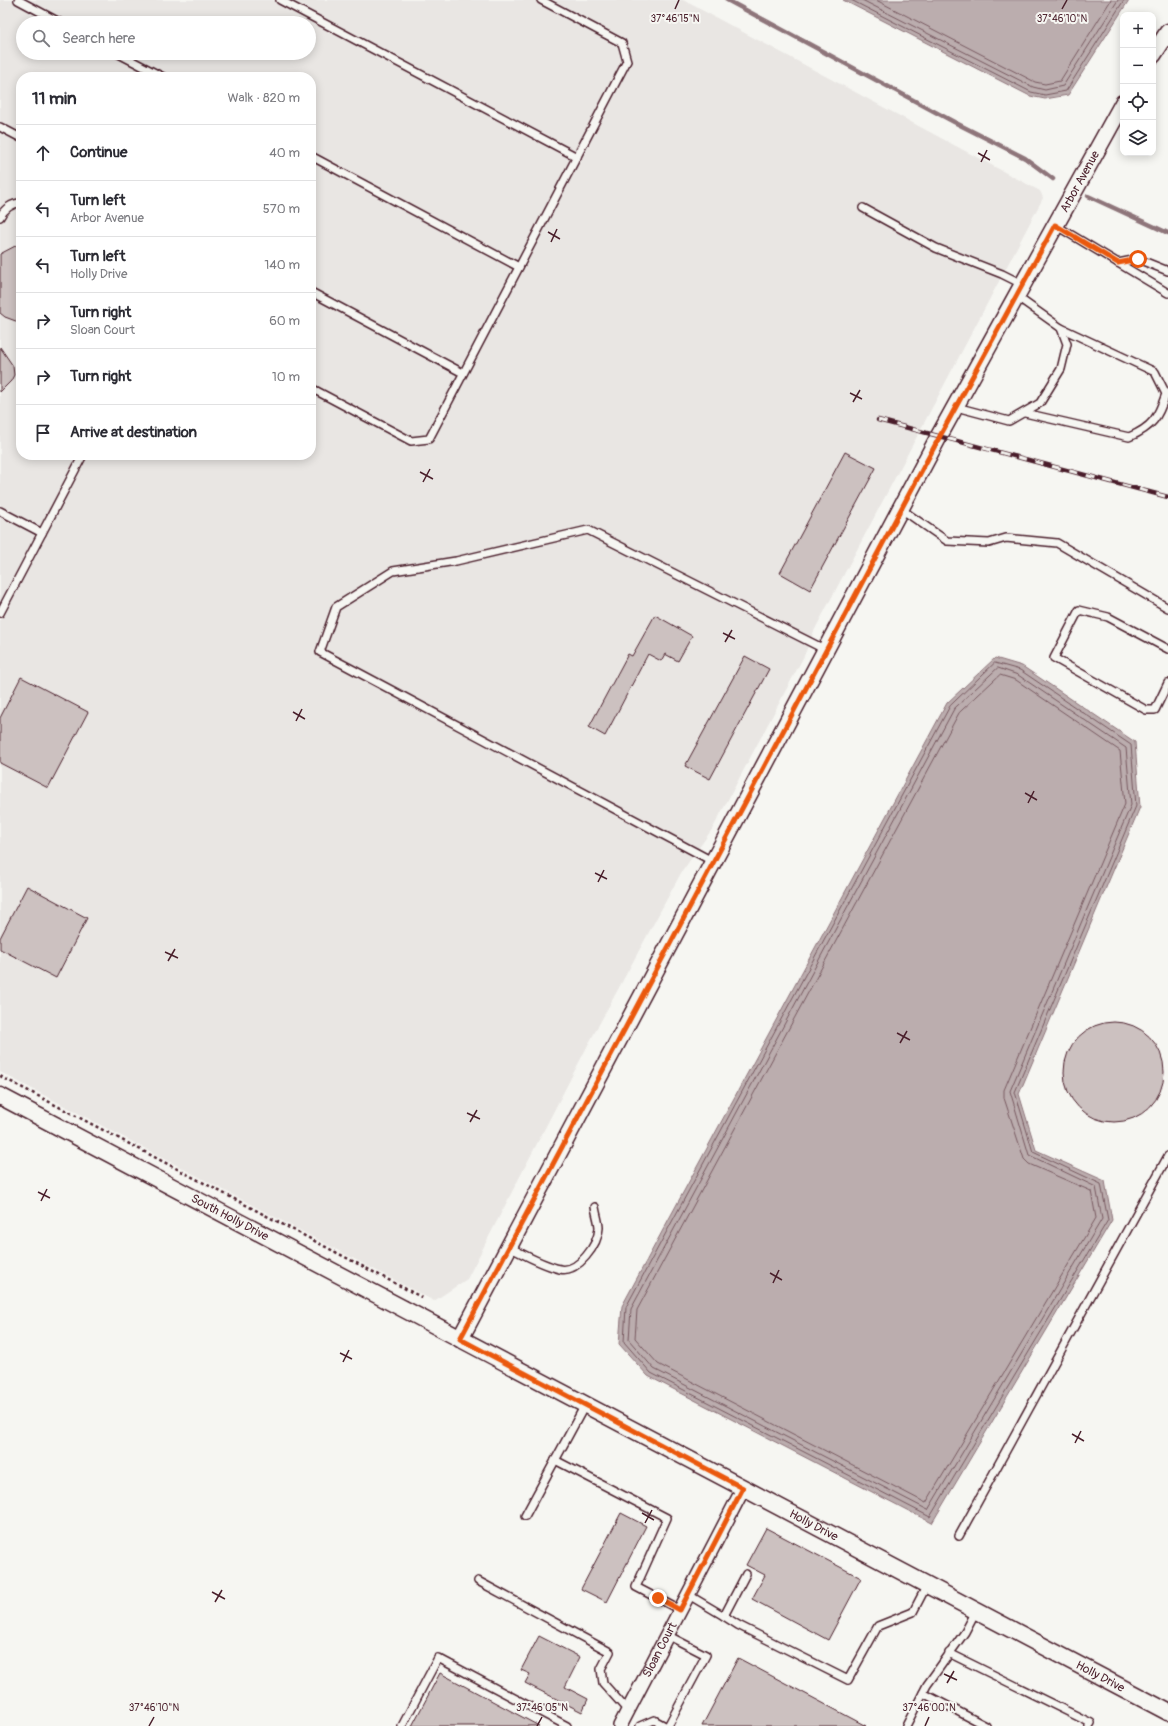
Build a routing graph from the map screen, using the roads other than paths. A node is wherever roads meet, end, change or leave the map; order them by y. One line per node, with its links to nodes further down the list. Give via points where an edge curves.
1 (18, 0): 4 (lane)
2 (280, 0): 5 (lane)
3 (541, 0): 14 (lane, via 622,43 627,61)
4 (48, 16)
5 (310, 16)
6 (316, 19): 14 (lane)
7 (1168, 32): 8 (street)
8 (1156, 51)
9 (130, 60): 10 (lane)
10 (153, 72)
11 (1120, 108): 19 (street, Arbor Avenue)
12 (0, 127): 13 (lane)
13 (16, 135)
14 (577, 157): 21 (lane)
15 (316, 159): 21 (lane)
16 (16, 204): 18 (lane, via 4,210)
17 (863, 208): 23 (lane, via 936,248 1002,274)
18 (0, 217)
19 (1055, 225): 20 (lane); 23 (street, Arbor Avenue)
20 (1118, 263): 22 (lane, via 1138,259); 24 (lane)
21 (519, 266): 27 (lane)
22 (1168, 271)
23 (1019, 290): 26 (lane); 29 (street, Arbor Avenue)
24 (1168, 293)
25 (316, 295): 27 (lane)
26 (1061, 328): 30 (lane, via 1066,344 1061,369 1040,403); 30 (lane, via 1155,372 1166,394 1158,417 1143,431 1130,436)
27 (463, 373): 28 (lane, via 429,439 411,441)
28 (316, 391)
29 (956, 407): 30 (lane, via 1009,421); 32 (street, Arbor Avenue)
30 (1025, 413)
31 (80, 460): 34 (lane)
32 (901, 509): 35 (lane, via 947,541 989,543 1006,538 1057,544); 38 (street, Arbor Avenue)
33 (0, 511): 34 (lane)
34 (42, 533): 36 (lane)
35 (1168, 608)
36 (0, 614)
37 (1168, 649): 39 (lane, via 1108,617 1079,610 1054,658 1146,710 1155,710)
38 (826, 651): 40 (street, Arbor Avenue); 40 (lane, via 588,530 456,561 393,571 336,607 320,652)
39 (1168, 683)
40 (714, 862): 44 (street, Arbor Avenue)
41 (0, 1096): 45 (street, South Holly Drive)
42 (1168, 1156): 50 (lane)
43 (595, 1207): 44 (lane, via 599,1229 591,1250 580,1263 562,1269 538,1261)
44 (509, 1246): 45 (street, Arbor Avenue)
45 (460, 1339): 46 (street, Holly Drive)
46 (585, 1405): 47 (lane); 48 (street, Holly Drive)
47 (555, 1460): 49 (lane); 55 (lane, via 667,1518 636,1587)
48 (743, 1488): 53 (street, Holly Drive); 54 (street, Sloan Court)
49 (525, 1516)
50 (959, 1536)
51 (746, 1574): 57 (lane)
52 (478, 1581): 61 (lane, via 610,1652 601,1669 603,1683)
53 (927, 1585): 56 (street, Holly Drive); 57 (lane, via 913,1612 878,1626 848,1680)
54 (687, 1594): 55 (street, Sloan Court); 57 (lane)
55 (680, 1610): 58 (street, Sloan Court)
56 (976, 1611): 59 (lane, via 965,1632); 62 (street, Holly Drive)
57 (724, 1616)
58 (667, 1635): 61 (street, Sloan Court); 67 (lane, via 706,1655)
59 (949, 1653): 60 (lane); 70 (lane, via 1091,1723)
60 (923, 1693): 68 (lane); 69 (lane)
61 (628, 1711): 65 (street, Sloan Court)
62 (1168, 1712)
63 (402, 1726): 64 (lane, via 438,1658)
64 (567, 1726)
65 (620, 1726)
66 (640, 1726): 67 (lane, via 654,1720)
67 (667, 1726)
68 (906, 1726)
69 (986, 1726)
70 (1089, 1726)

